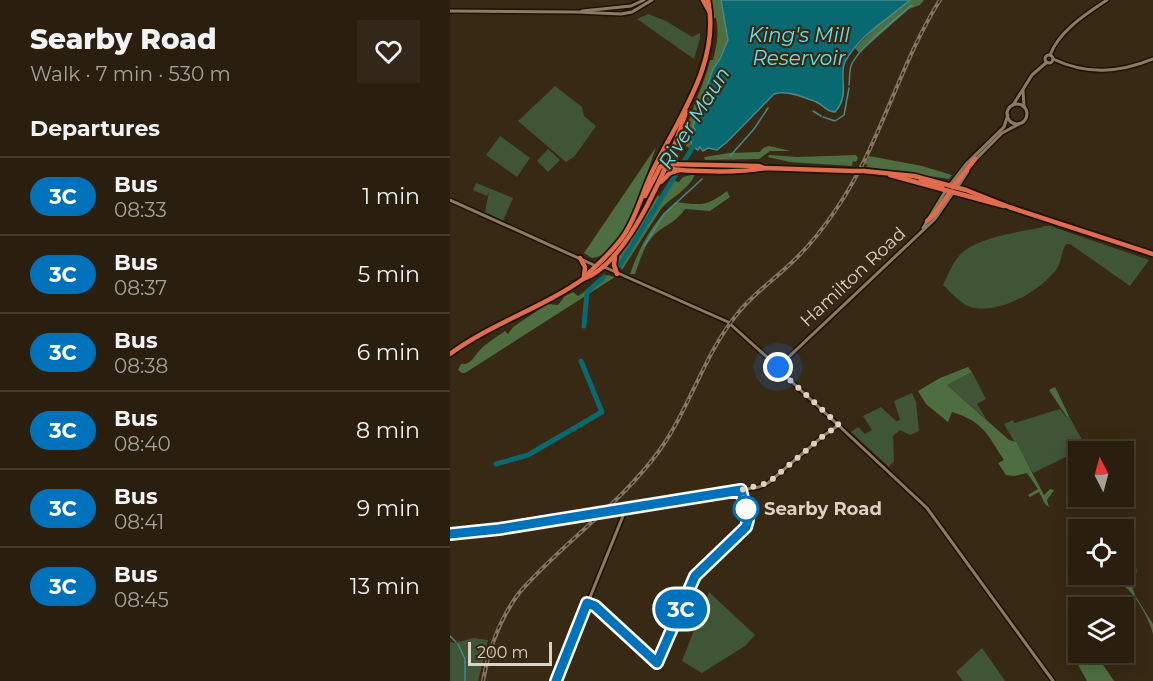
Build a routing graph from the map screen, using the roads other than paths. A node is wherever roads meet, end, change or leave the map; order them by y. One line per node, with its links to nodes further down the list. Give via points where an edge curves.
1 (644, 0): 6 (main road, via 631,6)
2 (652, 0): 6 (main road, via 626,14)
3 (1107, 0): 7 (main road, via 1058,39)
4 (705, 1): 12 (highway, via 710,13 711,39)
5 (450, 11): 6 (main road)
6 (577, 12)
7 (1050, 55): 9 (main road); 10 (main road)
8 (1153, 58): 9 (main road, via 1107,71 1078,68)
9 (1053, 59): 10 (main road)
10 (1047, 62): 11 (main road, Hamilton Road)
11 (1023, 88): 13 (main road, Hamilton Road); 14 (main road)
12 (689, 102): 17 (highway); 18 (highway)
13 (1011, 106): 14 (main road); 15 (main road, Hamilton Road)
14 (1024, 108): 16 (main road, via 1026,117)
15 (1008, 115): 16 (main road); 25 (main road, Hamilton Road, via 1004,127 967,164)
16 (1019, 124): 19 (main road, via 1002,133)
17 (673, 150): 20 (highway); 21 (highway)
18 (661, 155): 20 (highway); 27 (highway)
19 (975, 159): 25 (highway)
20 (665, 165): 21 (highway); 24 (highway); 27 (highway)
21 (677, 166): 22 (highway); 22 (highway); 24 (highway)
22 (708, 167): 23 (highway, bridge, via 759,165)
23 (883, 173): 25 (highway); 25 (highway)
24 (657, 186): 31 (highway)
25 (952, 189): 28 (highway); 28 (highway); 29 (highway); 30 (main road, Hamilton Road, via 935,219)
26 (450, 200): 33 (main road)
27 (639, 206): 34 (highway, via 623,237)
28 (1009, 207): 32 (highway)
29 (927, 221): 30 (main road, Hamilton Road)
30 (920, 232): 38 (main road, Hamilton Road)
31 (616, 254): 34 (highway); 35 (highway)
32 (1153, 254)
33 (580, 258): 34 (main road); 36 (highway, via 585,267)
34 (600, 266): 35 (main road); 36 (highway)
35 (615, 273): 38 (main road, via 728,322)
36 (583, 279): 37 (highway)
37 (452, 353)
38 (778, 367): 39 (main road)
39 (839, 425): 40 (main road, via 759,487); 43 (main road, via 927,508)
40 (623, 510): 41 (main road); 42 (main road)
41 (450, 534)
42 (556, 681)
43 (1053, 681)

